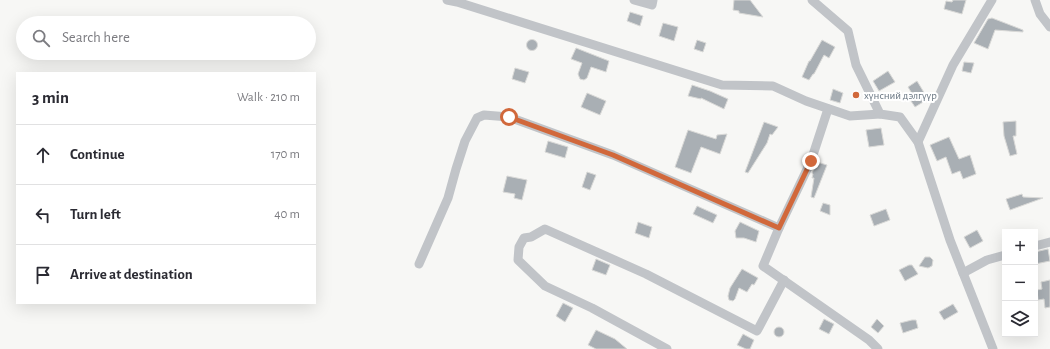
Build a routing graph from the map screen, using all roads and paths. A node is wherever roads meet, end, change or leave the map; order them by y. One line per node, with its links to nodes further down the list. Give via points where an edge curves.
1 (447, 0): 8 (street, via 722,85 773,86)
2 (634, 0): 3 (street, via 652,5)
3 (653, 0)
4 (812, 0): 9 (street, via 848,31 856,65)
5 (992, 0): 10 (street, via 953,65)
6 (1035, 0): 7 (street, via 1040,14)
7 (1050, 27)
8 (828, 109): 9 (street, via 850,116); 11 (street, via 811,161)
9 (880, 114): 10 (street, via 900,118)
10 (918, 142): 16 (street)
11 (779, 228): 15 (street, via 613,155 509,117 484,114 477,118 465,141 448,198); 17 (street, via 763,266)
12 (1050, 242): 13 (street)
13 (1038, 245)
14 (1002, 256): 16 (street, via 987,260)
15 (419, 264)
16 (963, 273): 20 (street)
17 (784, 280): 18 (street, via 757,331 646,274 545,229 524,238 519,247 518,260 545,286); 19 (street)
18 (668, 349)
19 (878, 349)
20 (993, 349)

